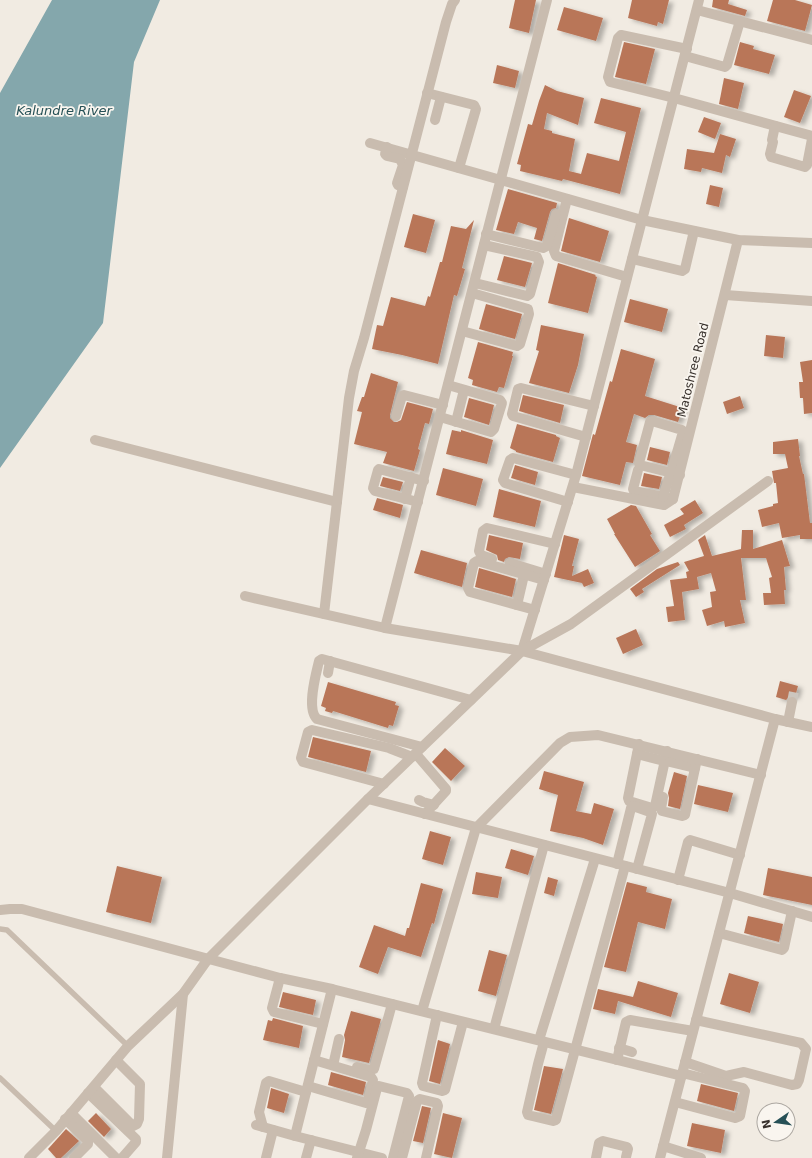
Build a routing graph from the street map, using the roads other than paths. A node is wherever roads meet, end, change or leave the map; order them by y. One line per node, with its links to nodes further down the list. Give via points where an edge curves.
1 (455, 0): 7 (street, via 446,22)
2 (547, 0): 18 (street)
3 (698, 5): 4 (street); 6 (street)
4 (738, 20): 5 (street); 6 (street, via 725,67)
5 (812, 40)
6 (686, 52): 9 (street); 9 (street, via 621,35 613,57 608,77 610,82)
7 (428, 93): 8 (street); 15 (street)
8 (441, 97): 10 (street); 16 (street, via 474,105 476,109)
9 (674, 98): 11 (street); 20 (street)
10 (435, 120)
11 (775, 126): 12 (street); 12 (street, via 770,157 805,166)
12 (812, 138)
13 (370, 143): 14 (street)
14 (387, 147): 15 (street); 17 (street, via 386,156 400,159)
15 (411, 155): 16 (street); 17 (street)
16 (459, 168): 18 (street)
17 (404, 175): 50 (street, via 354,370)
18 (500, 180): 19 (street); 22 (street)
19 (564, 198): 20 (street); 22 (street, via 547,246 543,248); 27 (street, via 567,214 554,251 556,256)
20 (642, 220): 21 (street); 26 (street)
21 (694, 231): 23 (street); 26 (street, via 685,269 682,271)
22 (486, 234): 25 (street)
23 (738, 240): 24 (street); 29 (street, Matoshree Road)
24 (812, 243)
25 (484, 245): 28 (street); 28 (street, via 537,258 539,262 530,294 527,296)
26 (632, 259): 27 (street)
27 (627, 277): 35 (street)
28 (473, 288): 31 (street); 31 (street, via 528,310 529,314 520,344 517,346)
29 (725, 295): 30 (street); 43 (street, Matoshree Road)
30 (812, 301)
31 (462, 331): 32 (street)
32 (448, 385): 33 (street); 34 (street)
33 (464, 390): 38 (street); 38 (street, via 500,400 502,403 491,432)
34 (443, 404): 36 (street, via 404,394); 37 (street)
35 (594, 406): 39 (street); 39 (street, via 518,389 513,416)
36 (396, 416)
37 (440, 417): 38 (street); 45 (street)
38 (456, 422)
39 (586, 437): 42 (street)
40 (95, 440): 50 (street)
41 (638, 470): 48 (street, via 634,491)
42 (576, 475): 47 (street); 52 (street, via 513,458 503,480)
43 (673, 475): 43 (street, via 639,463 652,421 683,432); 48 (street, Matoshree Road)
44 (411, 477): 45 (street); 49 (street); 49 (street, via 378,470 375,491)
45 (424, 481): 51 (street)
46 (768, 482): 61 (street, via 571,624)
47 (573, 487): 48 (street, via 664,505); 52 (street)
48 (668, 498)
49 (405, 499): 51 (street)
50 (337, 502): 59 (street)
51 (418, 502): 60 (street)
52 (568, 502): 53 (street)
53 (555, 544): 55 (street); 55 (street, via 487,528 483,531 479,551 481,555)
54 (524, 575): 55 (street); 57 (street); 57 (street, via 478,561 474,563 468,588 470,592)
55 (545, 577): 58 (street)
56 (246, 596): 59 (street)
57 (516, 605): 58 (street)
58 (535, 610): 61 (street)
59 (324, 614): 60 (street)
60 (385, 628): 61 (street)
61 (522, 651): 64 (street); 66 (street)
62 (330, 661): 63 (street); 64 (street); 70 (street, via 319,661 311,706 313,716)
63 (328, 673)
64 (471, 700): 70 (street)
65 (792, 702): 67 (street)
66 (776, 719): 67 (street); 73 (street)
67 (788, 722): 68 (street)
68 (812, 727)
69 (638, 749): 71 (street); 71 (street, via 628,798 629,801 652,808); 79 (street, via 598,734 570,737 560,743)
70 (417, 752): 74 (street); 74 (street, via 312,730 308,732 301,758 303,762); 77 (street, via 446,789)
71 (668, 757): 72 (street); 72 (street, via 661,808 662,811 682,816 685,815)
72 (696, 764): 73 (street)
73 (761, 775): 81 (street)
74 (384, 784): 75 (street)
75 (368, 799): 78 (street); 92 (street)
76 (419, 800): 77 (street)
77 (434, 805): 78 (street)
78 (425, 814): 79 (street)
79 (476, 828): 80 (street); 97 (street)
80 (544, 845): 82 (street); 102 (street)
81 (740, 855): 85 (street, via 690,840); 86 (street)
82 (595, 859): 83 (street); 105 (street)
83 (621, 865): 84 (street); 84 (street, via 633,806 652,814); 108 (street)
84 (637, 870): 85 (street)
85 (678, 880): 86 (street)
86 (730, 893): 88 (street); 91 (street)
87 (0, 910): 92 (street, via 22,909)
88 (792, 911): 89 (street); 91 (street, via 782,950)
89 (812, 917)
90 (0, 929): 106 (lane, via 7,930)
91 (719, 934): 99 (street)
92 (208, 959): 93 (street); 95 (street)
93 (280, 978): 94 (street); 101 (street, via 272,1008 274,1012)
94 (332, 989): 96 (street); 101 (street)
95 (183, 994): 106 (street); 134 (street)
96 (392, 1004): 97 (street); 113 (street, via 374,1069)
97 (422, 1012): 98 (street)
98 (437, 1015): 100 (street); 100 (street, via 423,1086 445,1090)
99 (696, 1020): 103 (street); 114 (street, via 802,1043 806,1049 799,1080 797,1084 792,1085 744,1072 728,1076)
100 (463, 1022): 102 (street)
101 (323, 1024): 110 (street)
102 (494, 1030): 105 (street)
103 (693, 1031): 107 (street, via 630,1020 626,1022); 114 (street)
104 (339, 1039): 113 (street)
105 (542, 1041): 108 (street); 108 (street, via 528,1115 556,1120)
106 (128, 1046): 111 (street)
107 (619, 1048): 109 (street); 112 (street)
108 (575, 1050): 112 (street)
109 (632, 1052)
110 (315, 1058): 113 (street); 118 (street); 118 (street, via 371,1077 373,1080 368,1101 366,1103)
111 (116, 1060): 117 (street); 117 (street, via 140,1084 140,1119 137,1124 133,1126)
112 (616, 1060): 115 (street)
113 (334, 1061)
114 (685, 1062): 115 (street)
115 (682, 1074): 119 (street); 119 (street, via 743,1088 745,1091 740,1116 735,1118)
116 (0, 1078): 122 (lane)
117 (91, 1090): 120 (street); 133 (street, via 136,1139)
118 (306, 1091): 121 (street, via 294,1093 294,1088 266,1083 259,1112 260,1126); 123 (street)
119 (675, 1102): 125 (street)
120 (68, 1116): 122 (street); 129 (street, via 88,1141); 132 (street)
121 (273, 1130): 123 (street); 135 (street)
122 (56, 1131): 128 (street)
123 (295, 1136): 124 (street)
124 (314, 1141): 126 (street); 136 (street); 137 (street)
125 (663, 1146): 143 (street); 144 (street)
126 (358, 1155): 138 (street); 139 (street, via 376,1088 379,1086 408,1093 409,1096)
127 (626, 1157): 142 (street, via 626,1147 603,1141 599,1144)
128 (30, 1158)
129 (74, 1158)
130 (82, 1158): 131 (street, via 93,1148)
131 (106, 1158)
132 (116, 1158)
133 (122, 1158)
134 (167, 1158)
135 (266, 1158)
136 (306, 1158)
137 (313, 1158)
138 (382, 1158)
139 (393, 1158)
140 (402, 1158): 141 (street, via 417,1101 420,1099 437,1103 438,1106)
141 (426, 1158)
142 (596, 1158)
143 (660, 1158)
144 (701, 1158)

